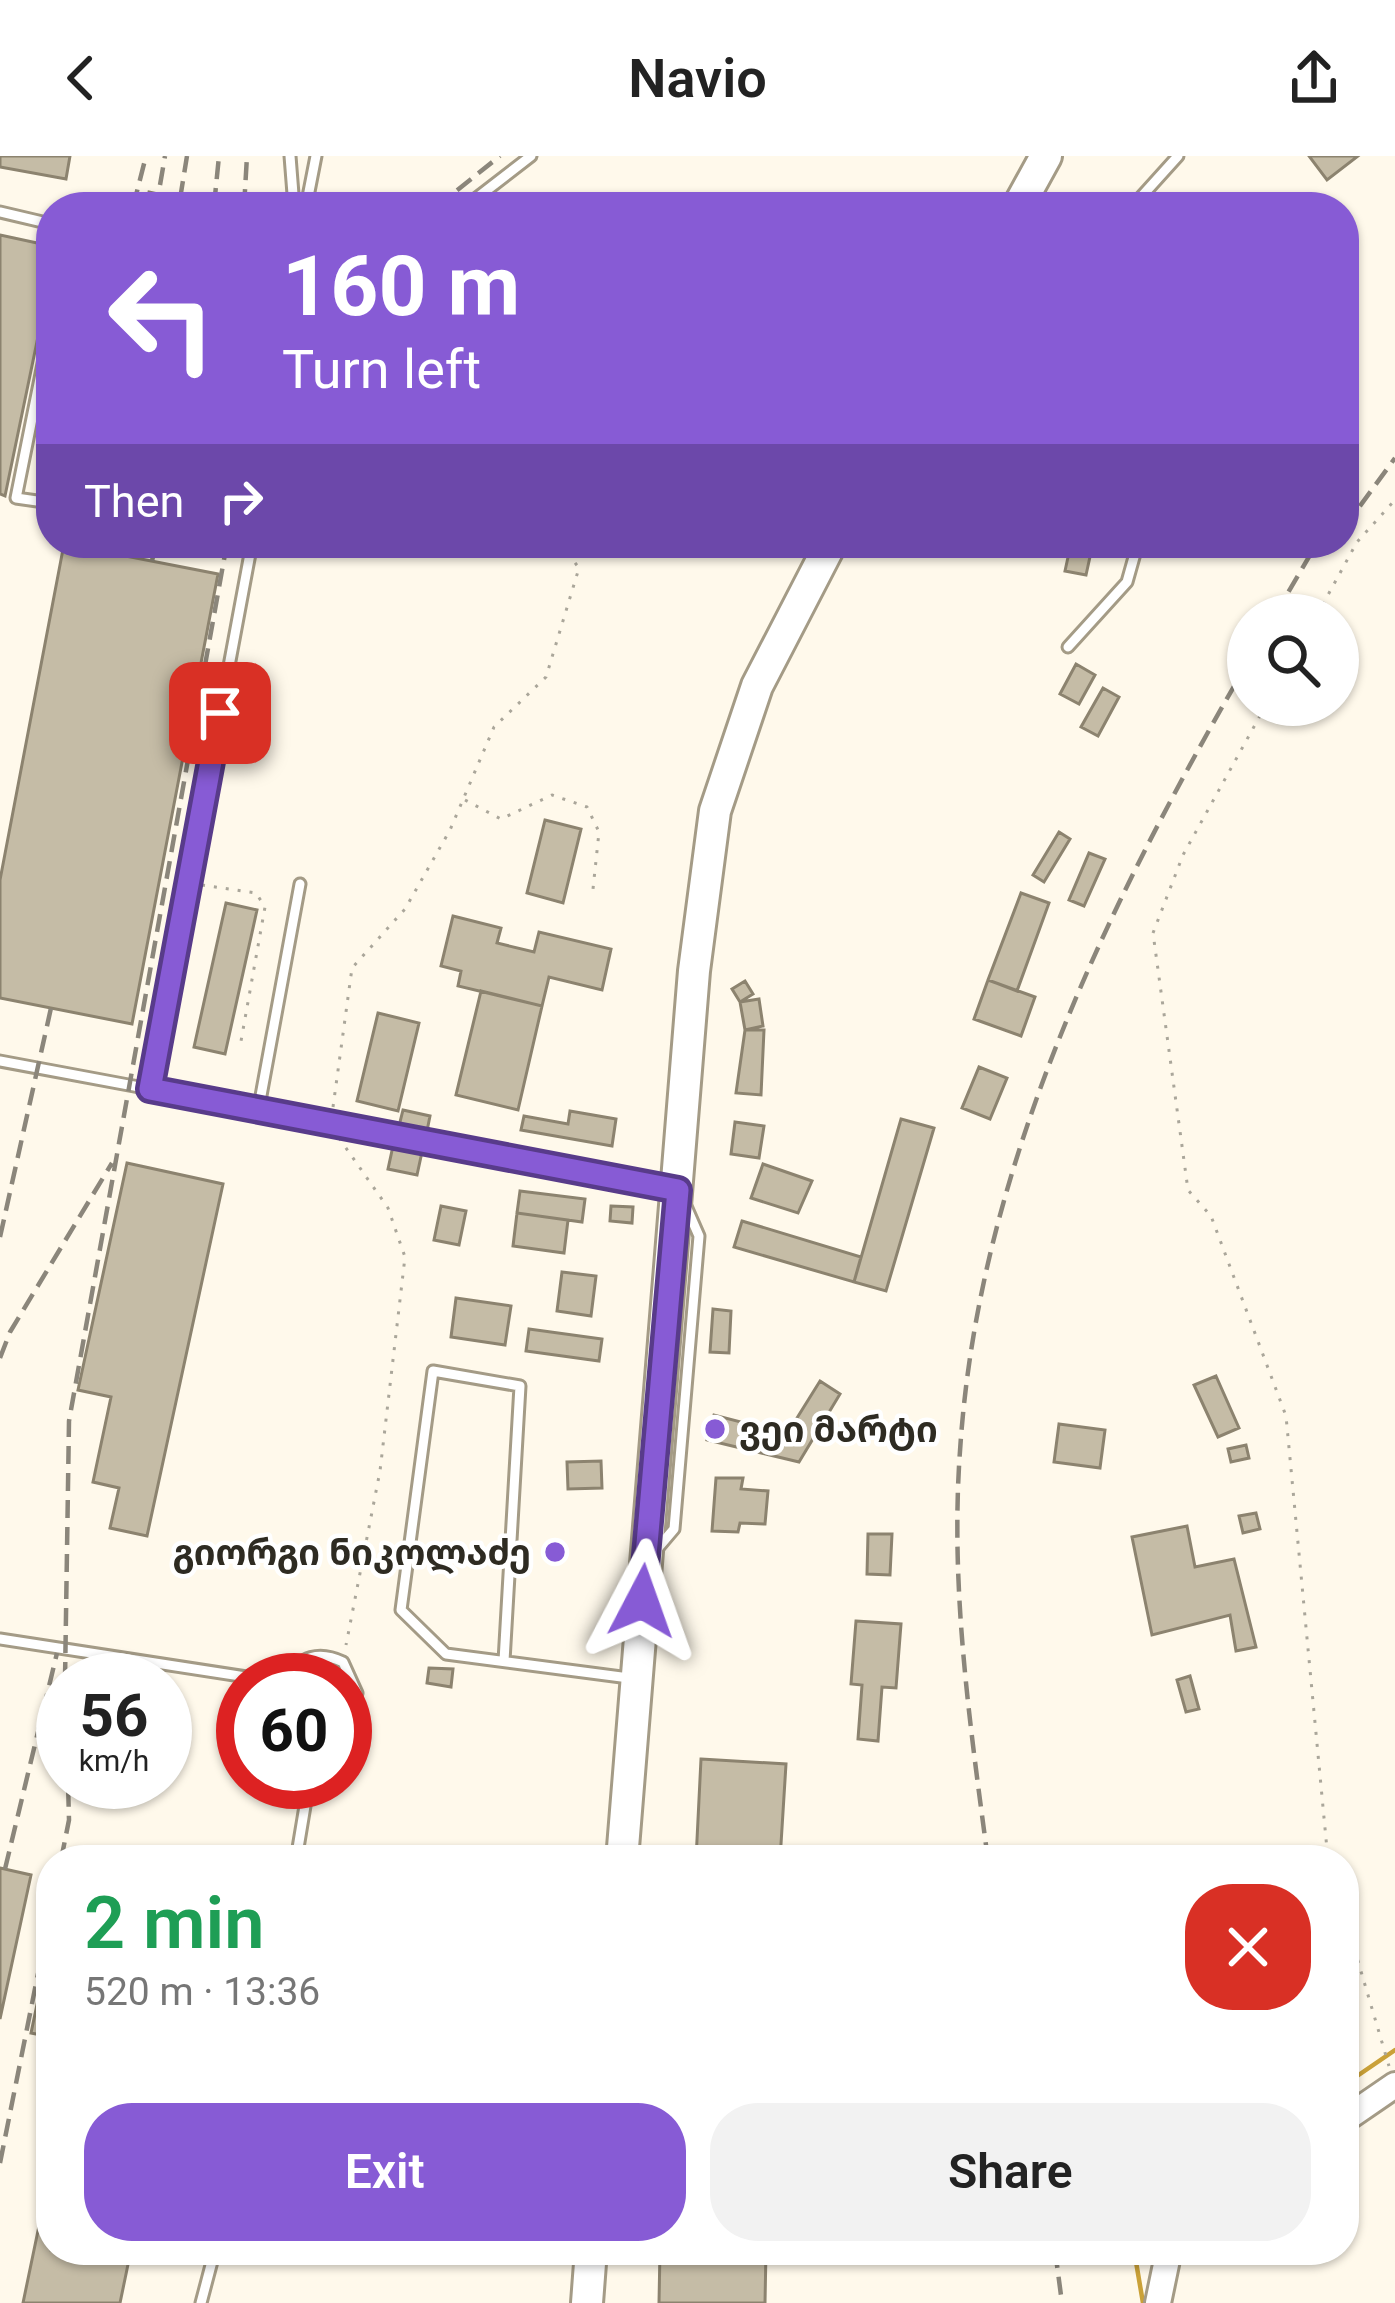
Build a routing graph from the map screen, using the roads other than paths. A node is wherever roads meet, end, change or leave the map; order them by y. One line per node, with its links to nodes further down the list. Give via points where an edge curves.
1 (290, 156): 6 (lane)
2 (316, 156): 7 (lane)
3 (531, 156): 8 (lane)
4 (1046, 156): 9 (main road)
5 (1178, 156): 10 (lane)
6 (293, 192)
7 (309, 192)
8 (484, 192)
9 (1026, 192)
10 (1146, 192)
11 (0, 212): 12 (lane)
12 (36, 220)
13 (36, 399): 14 (lane, via 16,498)
14 (36, 501)
15 (249, 558): 21 (lane)
16 (823, 558): 23 (main road, via 757,686 715,812)
17 (1134, 558): 18 (lane, via 1127,582)
18 (1069, 647)
19 (301, 884): 22 (lane)
20 (0, 1061): 21 (lane)
21 (150, 1089): 22 (lane)
22 (258, 1112): 23 (lane)
23 (678, 1190): 24 (lane, via 700,1236); 25 (main road)
24 (686, 1395): 25 (lane); 26 (lane)
25 (658, 1418): 26 (lane); 27 (main road)
26 (682, 1446): 27 (lane, via 674,1529)
27 (645, 1563): 31 (main road)
28 (0, 1639): 30 (lane)
29 (504, 1661): 29 (lane, via 520,1386 434,1370 401,1610 446,1654); 31 (lane)
30 (216, 1672)
31 (636, 1679): 34 (main road)
32 (304, 1809): 33 (lane)
33 (298, 1845)
34 (623, 1845)
35 (1395, 2082): 36 (street)
36 (1359, 2109)
37 (211, 2265): 40 (lane)
38 (590, 2265): 41 (main road)
39 (1165, 2265): 42 (street)
40 (201, 2303)
41 (587, 2303)
42 (1158, 2303)

